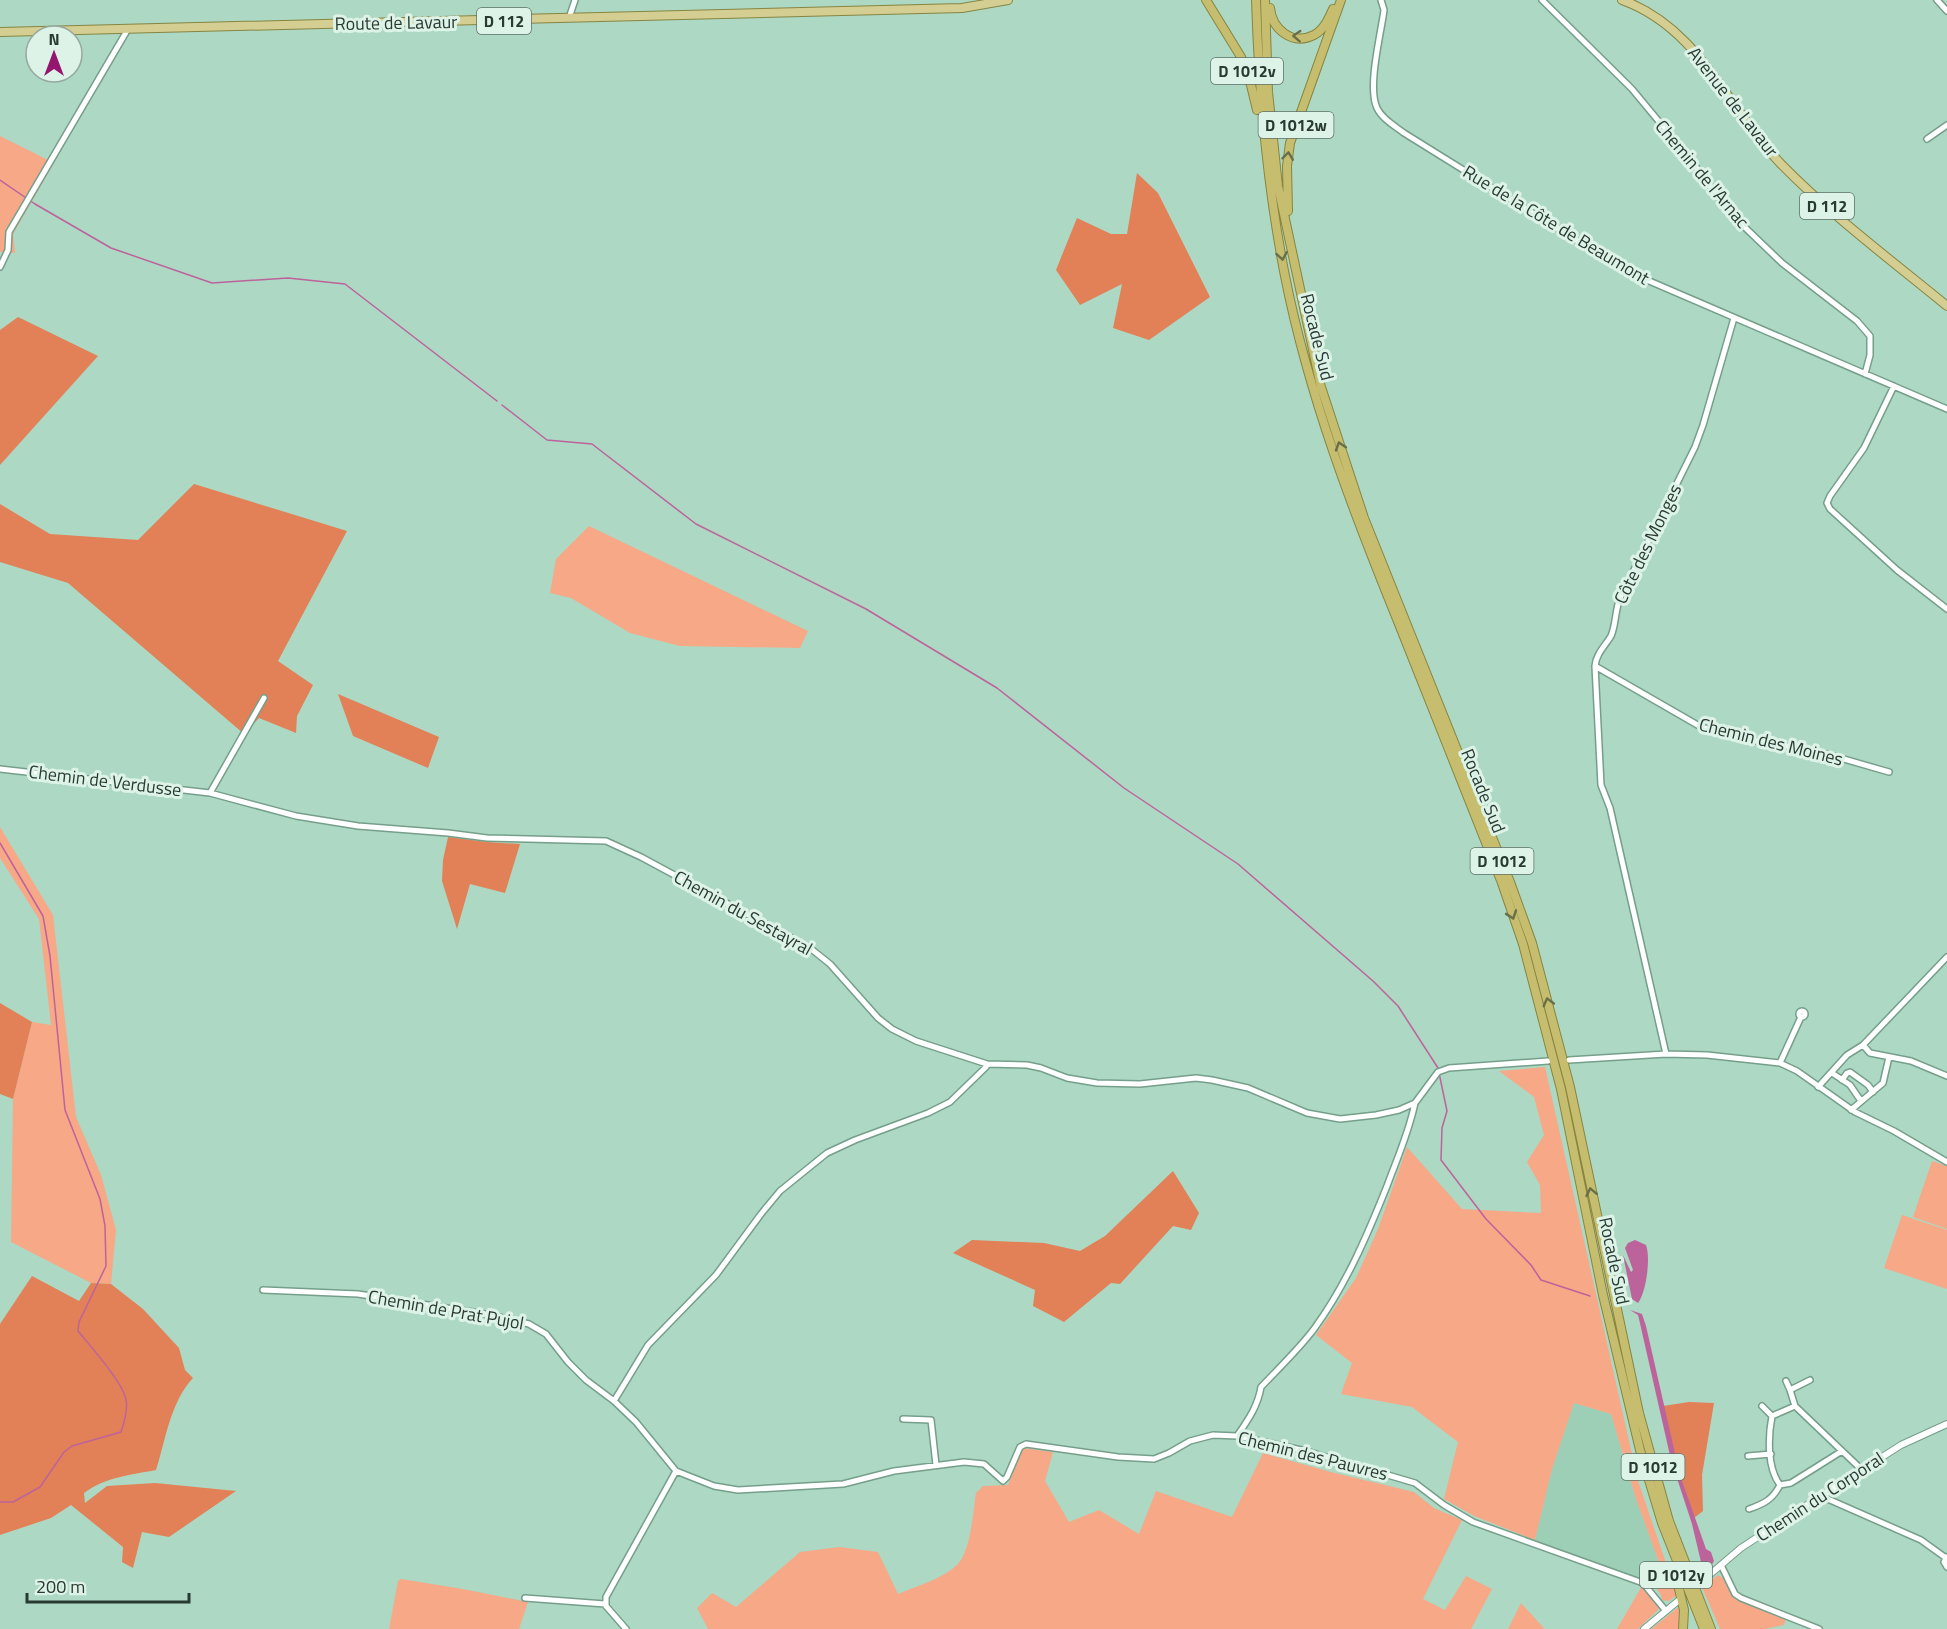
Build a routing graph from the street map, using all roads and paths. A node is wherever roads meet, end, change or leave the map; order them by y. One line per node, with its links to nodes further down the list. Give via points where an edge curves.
1 (575, 0): 12 (street)
2 (1008, 0): 12 (main road, Route de Lavaur / D 112, via 962,8)
3 (1206, 0): 17 (highway, D 1012v, via 1246,68)
4 (1256, 0): 17 (highway, Rocade Sud / D 1012)
5 (1267, 0): 6 (highway, one-way to 5, via 1313,36 1296,38 1277,27); 18 (highway, Rocade Sud / D 1012, via 1268,92 1278,186)
6 (1339, 0): 18 (highway, D 1012w, one-way to 6, via 1287,198 1290,143)
7 (1381, 0): 21 (street, Rue de la Côte de Beaumont, via 1384,10 1374,99 1386,119 1404,134 1626,271)
8 (1542, 0): 22 (street, Chemin de l'Arnac, via 1632,89 1732,215 1782,263 1857,321 1870,336)
9 (1622, 0): 20 (main road, Avenue de Lavaur / D 112, via 1657,17 1680,35 1780,163)
10 (1936, 0): 11 (street)
11 (1947, 11)
12 (569, 19): 13 (main road, Route de Lavaur / D 112)
13 (128, 29): 14 (main road, Route de Lavaur / D 112); 19 (street, via 9,232 8,250)
14 (0, 32)
15 (1947, 125): 16 (street)
16 (1928, 139)
17 (1266, 150): 71 (highway, Rocade Sud / D 1012, one-way to 71, via 1285,278 1328,440 1502,883 1522,944 1561,1089 1603,1295 1640,1450)
18 (1292, 256): 84 (highway, Rocade Sud / D 1012, one-way to 18, via 1666,1510 1639,1413 1570,1087 1532,943 1364,519 1321,387)
19 (0, 267)
20 (1947, 306)
21 (1734, 318): 22 (street, Rue de la Côte de Beaumont); 26 (street, Côte des Monges, via 1695,447 1620,598 1612,634)
22 (1865, 374): 23 (street, Rue de la Côte de Beaumont)
23 (1894, 386): 24 (street, Rue de la Côte de Beaumont); 25 (street, via 1864,448 1827,503 1897,570)
24 (1947, 409)
25 (1947, 609)
26 (1594, 666): 29 (street, Chemin des Moines, via 1701,727 1816,751); 34 (street, via 1601,785 1610,808)
27 (264, 698): 30 (street)
28 (0, 769): 30 (street, Chemin de Verdusse)
29 (1889, 772)
30 (210, 793): 39 (street, Chemin du Sestayral, via 296,816 358,826 487,838 606,841 810,948 830,964 878,1018 902,1035)
31 (1947, 957): 33 (street)
32 (1801, 1017): 38 (street)
33 (1863, 1045): 35 (street, via 1870,1053); 40 (street)
34 (1666, 1054): 36 (street); 38 (street)
35 (1889, 1058): 41 (street, via 1911,1061); 44 (street, via 1885,1080)
36 (1569, 1060)
37 (1548, 1061): 46 (street, via 1439,1071)
38 (1780, 1063): 43 (street)
39 (987, 1064): 46 (street, Chemin du Sestayral, via 1027,1065 1097,1083 1212,1080 1248,1088 1307,1113 1340,1119 1376,1115); 53 (street, via 950,1102 827,1153 780,1191 716,1275 648,1345)
40 (1832, 1072): 42 (street); 43 (street)
41 (1947, 1076)
42 (1842, 1080): 44 (street, via 1850,1072); 45 (street)
43 (1818, 1087): 47 (street)
44 (1873, 1092): 45 (street)
45 (1862, 1101): 47 (street)
46 (1415, 1103): 59 (street, via 1411,1123 1346,1280 1313,1330 1261,1387 1260,1398)
47 (1851, 1110): 48 (street)
48 (1947, 1162)
49 (263, 1290): 53 (street, Chemin de Prat Pujol, via 367,1296 522,1321 546,1334 586,1380)
50 (1810, 1380): 52 (street)
51 (1786, 1382): 52 (street)
52 (1790, 1390): 55 (street)
53 (614, 1401): 66 (street, Chemin de Prat Pujol)
54 (1762, 1406): 56 (street)
55 (1795, 1406): 56 (street); 60 (street)
56 (1772, 1416): 61 (street)
57 (903, 1419): 64 (street, via 932,1420)
58 (1947, 1424): 65 (street, Chemin du Corporal, via 1901,1445)
59 (1238, 1436): 64 (street, Chemin des Pauvres, via 1213,1435 1190,1441 1154,1459 1026,1444 1018,1450 1003,1481 981,1463); 79 (street, Chemin des Pauvres, via 1415,1483 1473,1522 1643,1583)
60 (1842, 1450): 63 (street); 68 (street, via 1791,1483)
61 (1771, 1454): 62 (street); 68 (street, via 1774,1477)
62 (1748, 1456)
63 (1851, 1460): 65 (street); 67 (street, via 1854,1470)
64 (936, 1465): 66 (street, Chemin des Pauvres, via 843,1484 775,1490 714,1486)
65 (1862, 1470): 67 (street, Chemin du Corporal)
66 (676, 1471): 78 (street)
67 (1849, 1478): 69 (street, Chemin du Corporal)
68 (1780, 1485): 70 (street, via 1775,1496)
69 (1821, 1496): 72 (street, via 1921,1540); 73 (street, Chemin du Corporal)
70 (1749, 1509)
71 (1662, 1523): 82 (highway, D 1012y, via 1682,1596); 83 (highway, Rocade Sud)
72 (1947, 1558): 74 (street)
73 (1721, 1565): 75 (street, Chemin du Corporal); 85 (street, via 1735,1594 1741,1598)
74 (1947, 1568)
75 (1701, 1582)
76 (525, 1598): 78 (street)
77 (1678, 1601): 79 (street)
78 (605, 1604): 80 (street)
79 (1666, 1611): 81 (street)
80 (626, 1629)
81 (1644, 1629)
82 (1683, 1629)
83 (1704, 1629)
84 (1712, 1629)
85 (1819, 1629)

